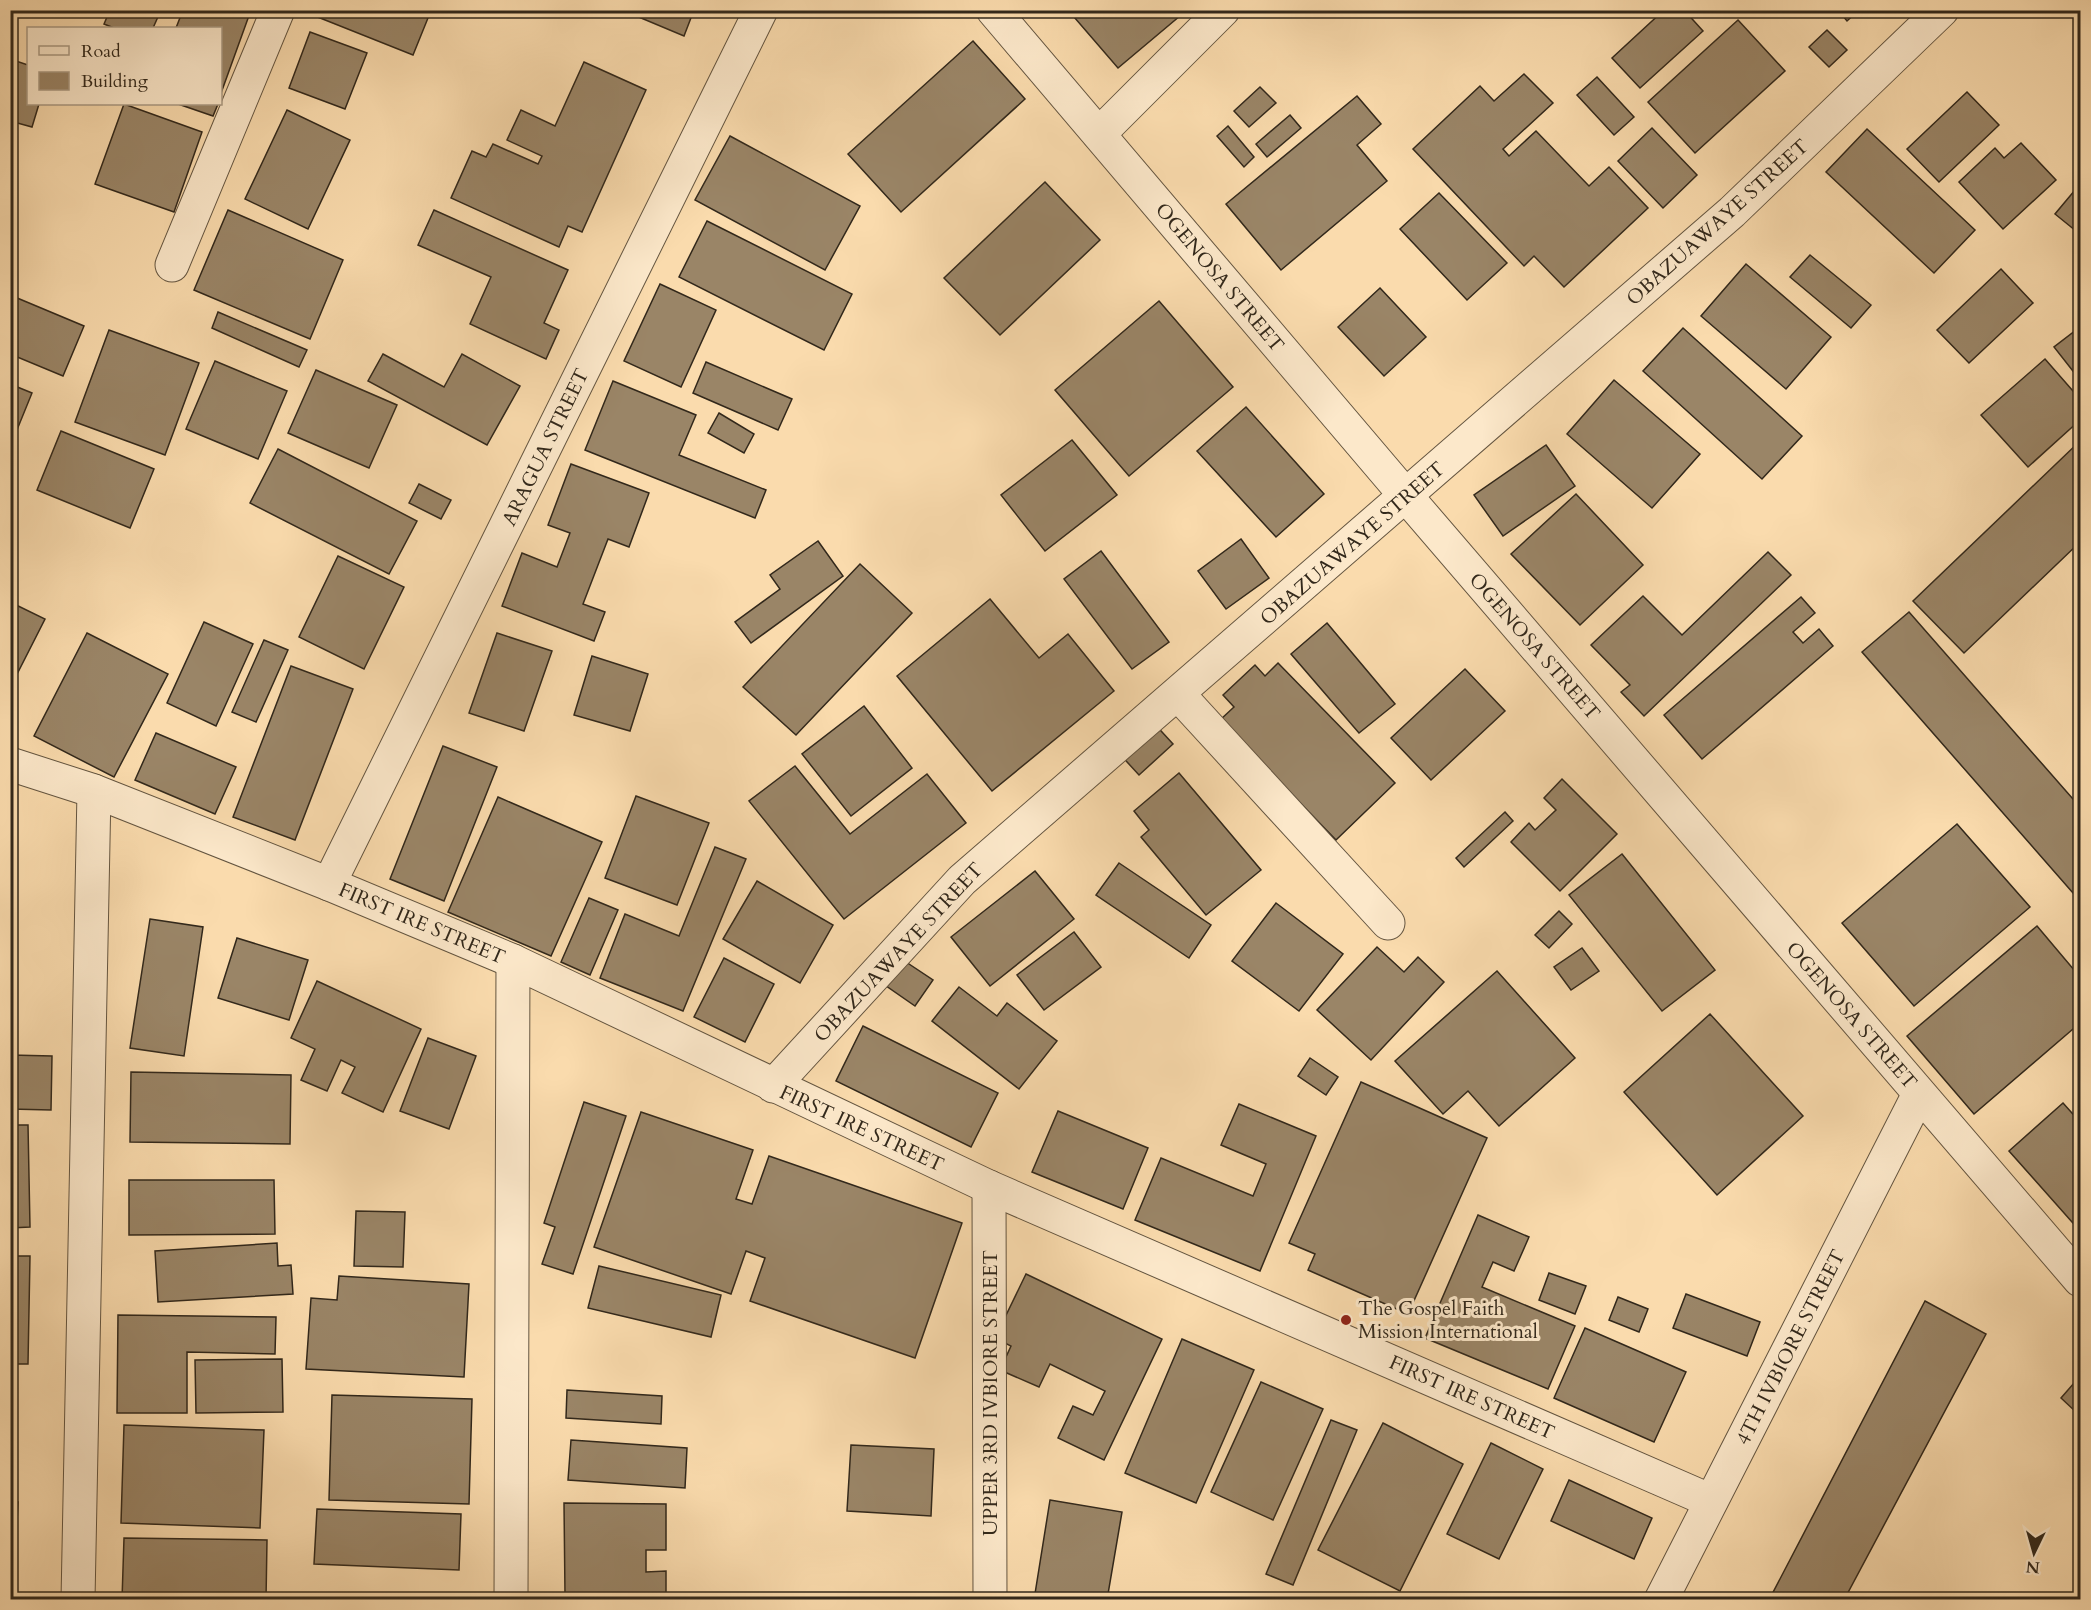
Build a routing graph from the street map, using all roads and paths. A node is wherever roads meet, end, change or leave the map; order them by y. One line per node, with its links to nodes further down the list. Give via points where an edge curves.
1 (278, 10): 7 (street)
2 (761, 10): 12 (street, ARAGUA STREET)
3 (993, 10): 6 (street, OGENOSA STREET)
4 (1223, 10): 6 (street)
5 (1942, 10): 8 (street, OBAZUAWAYE STREET, via 1732,212)
6 (1099, 134): 8 (street, OGENOSA STREET)
7 (172, 265)
8 (1406, 496): 9 (street, OBAZUAWAYE STREET); 16 (street, OGENOSA STREET)
9 (1178, 694): 13 (street); 15 (street, OBAZUAWAYE STREET, via 962,880)
10 (10, 764): 11 (street, FIRST IRE STREET)
11 (94, 791): 12 (street, FIRST IRE STREET); 20 (street)
12 (329, 884): 14 (street, FIRST IRE STREET)
13 (1388, 923)
14 (513, 961): 15 (street, FIRST IRE STREET); 21 (street)
15 (772, 1086): 17 (street, FIRST IRE STREET)
16 (1919, 1094): 18 (street, OGENOSA STREET); 19 (street, 4TH IVBIORE STREET)
17 (989, 1187): 19 (street, FIRST IRE STREET); 22 (street, UPPER 3RD IVBIORE STREET)
18 (2080, 1280)
19 (1711, 1501): 23 (street, 4TH IVBIORE STREET)
20 (78, 1599)
21 (511, 1599)
22 (990, 1599)
23 (1661, 1599)

